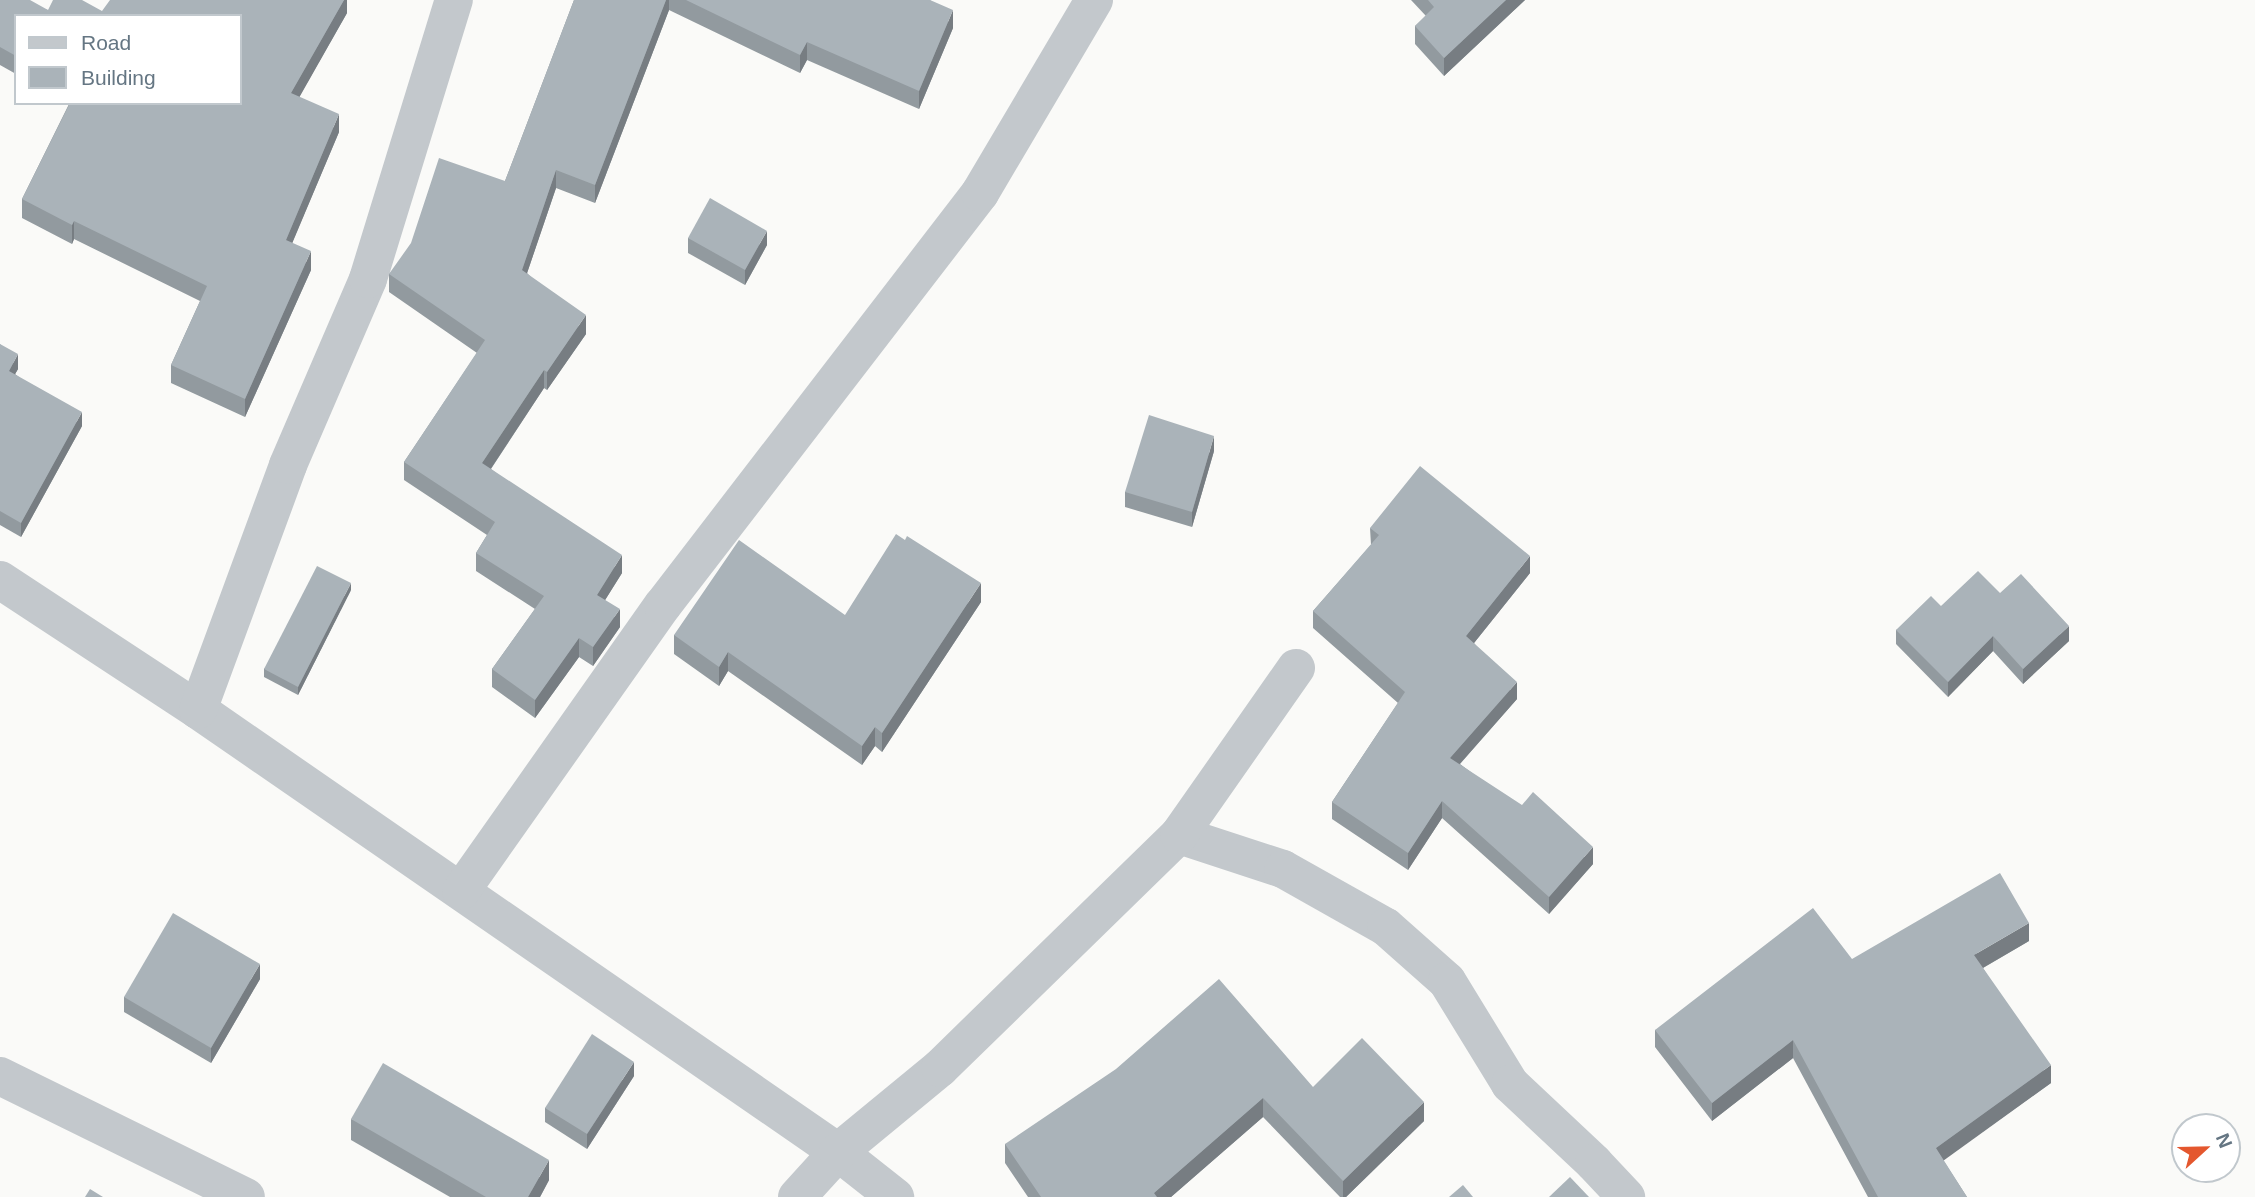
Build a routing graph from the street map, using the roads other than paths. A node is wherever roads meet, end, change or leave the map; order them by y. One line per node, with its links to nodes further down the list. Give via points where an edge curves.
1 (454, 0): 5 (street, via 368,279 288,465)
2 (1094, 0): 7 (street, via 979,193 663,604)
3 (0, 580): 5 (street)
4 (1296, 668): 6 (street)
5 (198, 710): 7 (street)
6 (1179, 835): 9 (street, via 940,1068); 13 (street, via 1283,869 1386,928 1447,981 1510,1084)
7 (461, 891): 9 (street)
8 (0, 1076): 10 (street)
9 (838, 1152): 11 (street); 12 (street)
10 (246, 1197)
11 (797, 1197)
12 (895, 1197)
13 (1626, 1197)

